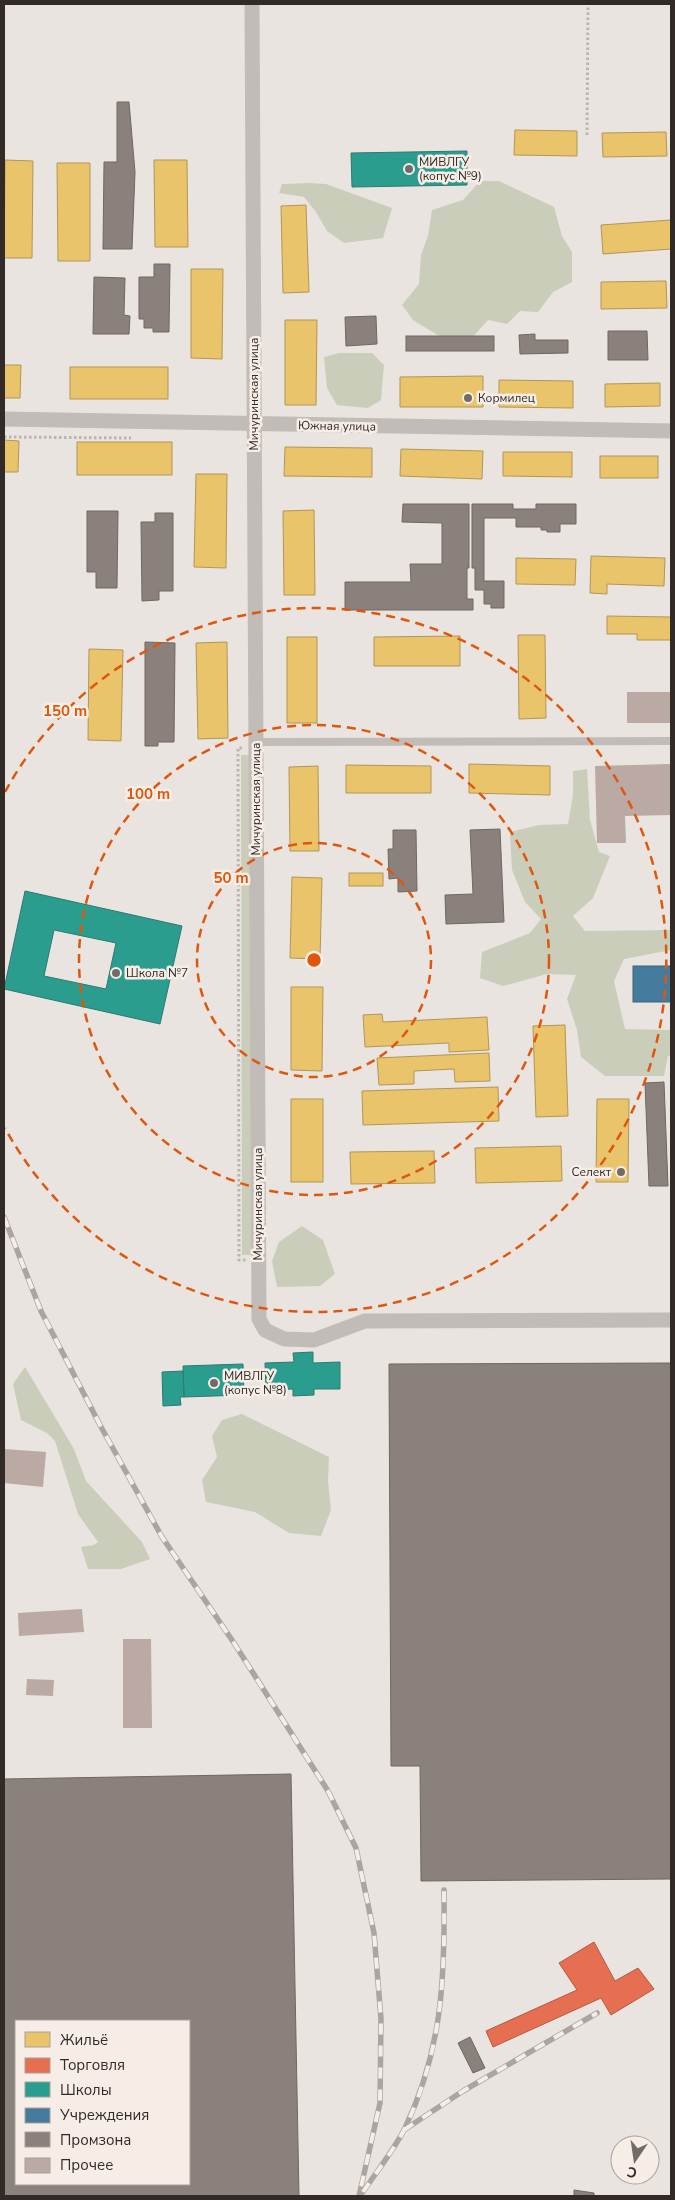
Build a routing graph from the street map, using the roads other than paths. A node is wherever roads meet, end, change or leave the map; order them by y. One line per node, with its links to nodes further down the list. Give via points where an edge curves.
1 (252, 4): 3 (street, Мичуринская улица)
2 (4, 419): 3 (street, Южная улица)
3 (254, 425): 4 (street, Южная улица); 6 (street, Мичуринская улица)
4 (671, 431)
5 (671, 741): 6 (lane)
6 (250, 745): 7 (street, Мичуринская улица, via 259,1319 265,1330 284,1339 314,1340 365,1321)
7 (671, 1320)

